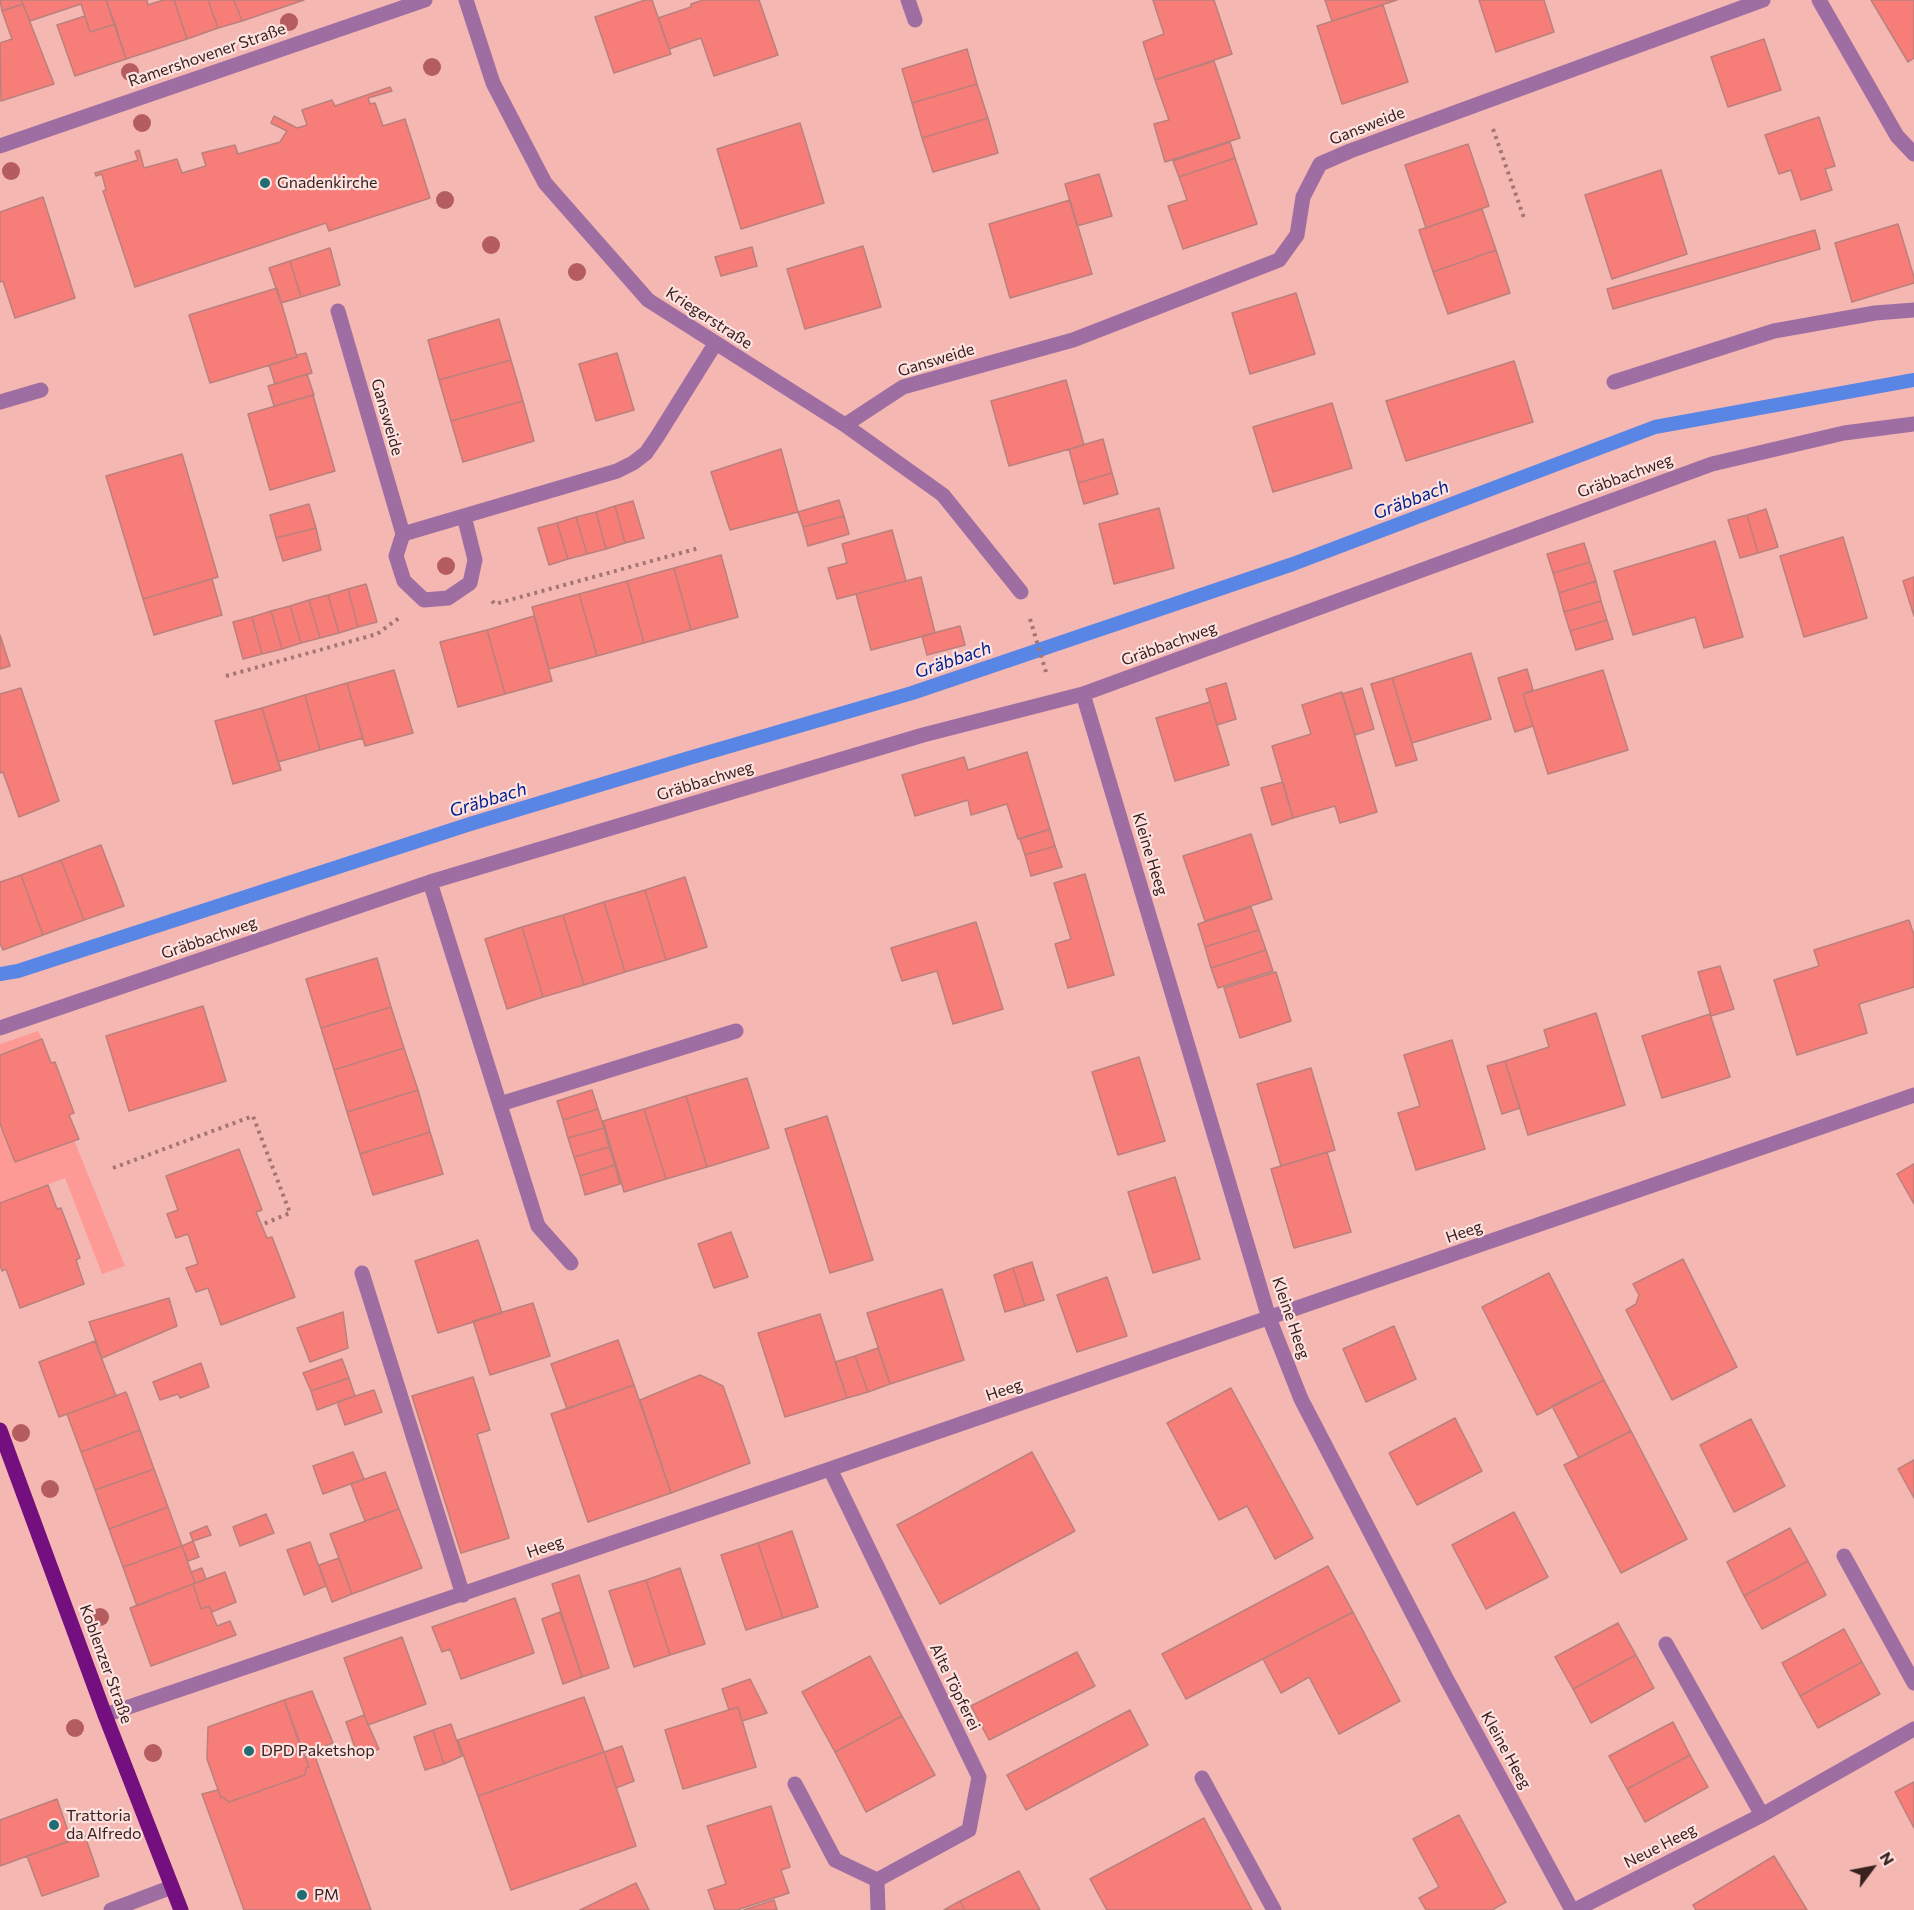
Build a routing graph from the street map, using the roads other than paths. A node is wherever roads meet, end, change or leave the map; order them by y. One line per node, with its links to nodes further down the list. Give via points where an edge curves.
1 (425, 0): 7 (street, Ramershovener Straße)
2 (466, 0): 11 (street, Kriegerstraße, via 494,83 545,183 648,300)
3 (908, 0): 6 (street)
4 (1763, 0): 16 (street, Gansweide, via 1320,164 1303,197 1297,235 1279,260 1073,340 903,387)
5 (1819, 0): 8 (street, via 1898,136)
6 (915, 20)
7 (0, 146)
8 (1914, 154)
9 (1914, 310): 12 (street, via 1774,331)
10 (338, 311): 18 (street, Gansweide)
11 (715, 344): 16 (street, Kriegerstraße); 17 (street, via 646,453 633,463)
12 (1614, 382)
13 (41, 390): 14 (street)
14 (0, 402)
15 (1914, 424): 20 (street, Gräbbachweg, via 1844,433 1712,464)
16 (845, 425): 19 (street, Kriegerstraße, via 943,495)
17 (464, 516): 18 (street); 18 (street, Gansweide, via 475,560 470,583 448,598 424,600 404,581 396,556)
18 (403, 534)
19 (1021, 592)
20 (1083, 694): 21 (street, Gräbbachweg, via 923,735); 28 (street, Kleine Heeg)
21 (430, 882): 22 (street, Gräbbachweg); 25 (street)
22 (0, 1028)
23 (736, 1031): 25 (street)
24 (1914, 1095): 28 (street, Heeg)
25 (500, 1104): 26 (street, via 538,1226)
26 (571, 1263)
27 (362, 1273): 32 (street)
28 (1269, 1318): 30 (street, Heeg); 46 (street, Kleine Heeg, via 1301,1399 1451,1688)
29 (0, 1430): 35 (main road, Koblenzer Straße)
30 (830, 1469): 32 (street, Heeg); 40 (street, Alte Töpferei, via 979,1777 969,1830)
31 (1844, 1556): 34 (street)
32 (463, 1594): 35 (street, Heeg)
33 (1666, 1644): 39 (street)
34 (1914, 1683)
35 (105, 1715): 41 (main road, Koblenzer Straße)
36 (1914, 1729): 39 (street, Neue Heeg)
37 (1202, 1778): 45 (street)
38 (795, 1784): 40 (street, via 835,1860)
39 (1762, 1815): 46 (street, Neue Heeg)
40 (877, 1880): 44 (street)
41 (172, 1887): 42 (street); 43 (main road, Koblenzer Straße)
42 (111, 1910)
43 (181, 1910)
44 (878, 1910)
45 (1274, 1910)
46 (1574, 1910)

